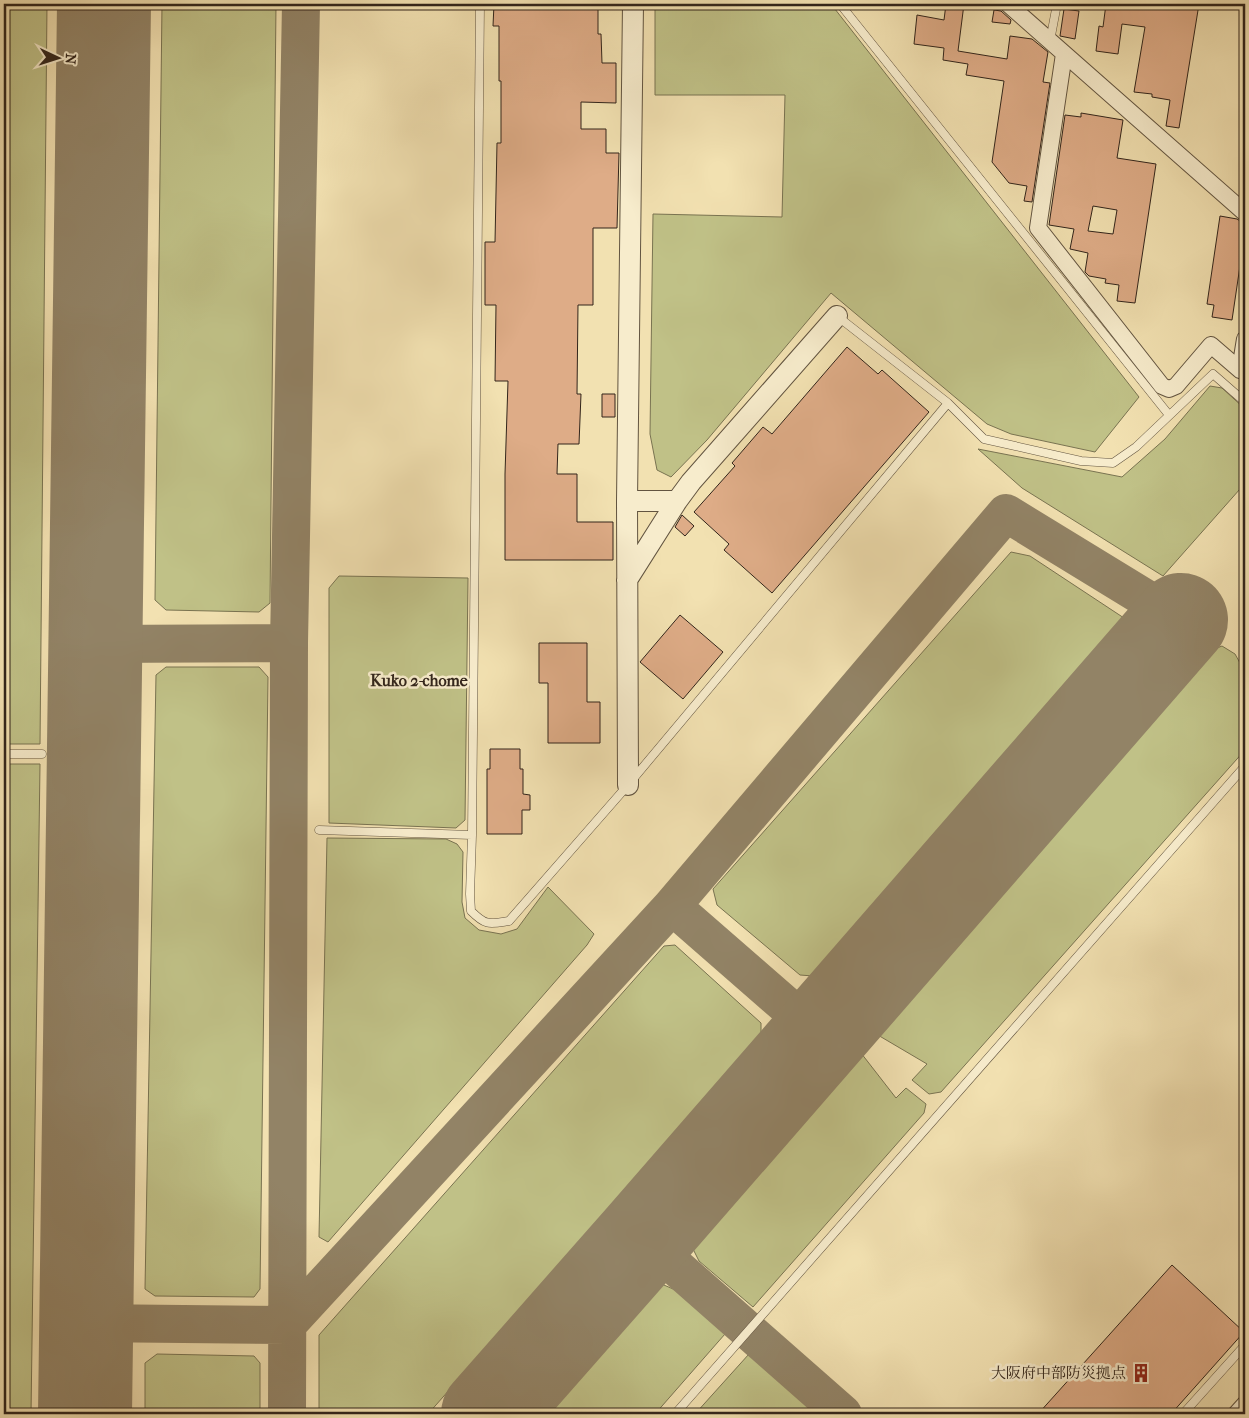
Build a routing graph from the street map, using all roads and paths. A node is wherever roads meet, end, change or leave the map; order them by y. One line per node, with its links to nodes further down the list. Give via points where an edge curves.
1 (480, 4): 22 (lane)
2 (633, 4): 14 (street)
3 (840, 4): 13 (lane)
4 (1008, 4): 6 (street)
5 (1057, 4): 6 (lane)
6 (1050, 41): 7 (street)
7 (1064, 54): 8 (street); 10 (street, via 1038,228 1162,386 1169,389 1176,386 1211,345 1240,370)
8 (1245, 212)
9 (838, 316): 12 (lane); 15 (street)
10 (1245, 339)
11 (1245, 402): 13 (lane, via 1213,374)
12 (948, 403): 13 (lane, via 984,439 1082,461 1113,463 1136,447); 20 (lane)
13 (1169, 415)
14 (627, 501): 15 (street); 16 (street)
15 (677, 501): 16 (street)
16 (627, 580): 20 (street)
17 (4, 754): 18 (lane)
18 (42, 754)
19 (1245, 766): 25 (lane)
20 (628, 785): 22 (lane, via 509,921 482,922 471,911)
21 (319, 830): 22 (lane)
22 (472, 835)
23 (1245, 1345): 26 (lane)
24 (1245, 1404): 27 (street)
25 (675, 1414)
26 (1184, 1414)
27 (1236, 1414)

